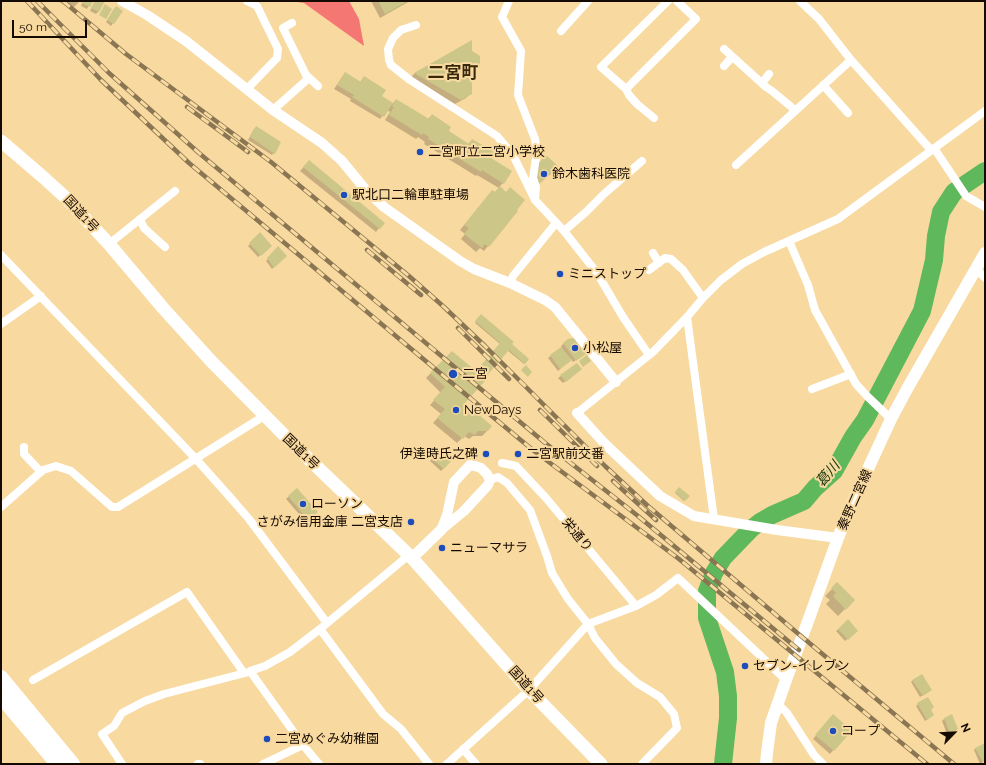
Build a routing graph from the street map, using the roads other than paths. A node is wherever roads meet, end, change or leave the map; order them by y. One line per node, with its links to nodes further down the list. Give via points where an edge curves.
1 (122, 1): 20 (street, via 147,14 186,41)
2 (247, 1): 20 (street, via 257,6 278,49 277,58)
3 (509, 1): 32 (street, via 502,17 521,51 518,94 537,151 533,178 536,187)
4 (588, 1): 10 (street)
5 (668, 1): 21 (street, via 602,67)
6 (677, 1): 21 (street, via 696,19)
7 (800, 1): 13 (street, via 819,19)
8 (292, 23): 16 (street, via 283,28)
9 (416, 25): 32 (street, via 400,30 392,38 388,48 391,65 497,136 513,155)
10 (561, 31)
11 (724, 49): 12 (street)
12 (732, 57): 14 (street); 17 (street)
13 (851, 60): 18 (street); 28 (street)
14 (724, 66)
15 (769, 74): 17 (street)
16 (309, 78): 19 (street); 22 (street)
17 (762, 83): 23 (street)
18 (823, 85): 23 (street); 25 (street)
19 (318, 86)
20 (247, 89): 22 (street)
21 (626, 90): 26 (street, via 637,104)
22 (273, 110): 47 (street, via 322,143 384,207 460,261)
23 (795, 110): 30 (street)
24 (985, 110): 28 (street)
25 (848, 113)
26 (654, 118)
27 (1, 141): 38 (highway, 国道1号, via 65,197)
28 (932, 149): 33 (street, via 966,196); 37 (street, via 838,219)
29 (642, 161): 36 (street)
30 (736, 165)
31 (175, 191): 34 (street)
32 (535, 200): 35 (street)
33 (985, 207)
34 (140, 219): 38 (street); 39 (street, via 144,228)
35 (556, 223): 36 (street); 47 (street)
36 (564, 231): 52 (street, via 597,273)
37 (789, 240): 49 (street, via 742,264); 53 (street, via 808,285 815,310)
38 (109, 244): 58 (highway, 国道1号, via 163,308)
39 (166, 247)
40 (653, 253): 43 (street)
41 (985, 254): 44 (main road, 秦野二宮線)
42 (1, 255): 48 (street)
43 (659, 263): 45 (street); 49 (street, via 665,258 671,259 683,270)
44 (976, 268): 46 (street); 57 (main road, 秦野二宮線, via 907,389)
45 (650, 270)
46 (985, 278)
47 (510, 283): 54 (street, via 555,307)
48 (41, 296): 51 (street); 60 (street)
49 (703, 298): 50 (street)
50 (687, 317): 52 (street); 67 (street)
51 (1, 324)
52 (649, 355): 54 (street)
53 (851, 374): 55 (street); 57 (street, via 856,384)
54 (616, 382): 56 (street)
55 (812, 389)
56 (577, 413): 67 (street, via 605,444 660,496 694,516)
57 (888, 415): 69 (main road, 秦野二宮線)
58 (264, 416): 60 (street); 70 (highway, 国道1号)
59 (24, 447): 62 (street, via 24,454)
60 (196, 459): 62 (street, via 118,507 112,507 71,471 56,466); 72 (street, via 249,519)
61 (502, 463): 71 (street, 栄通り, via 516,466 546,498)
62 (41, 472): 65 (street)
63 (490, 480): 64 (street, via 481,468 470,465 454,482); 66 (street); 73 (street, via 498,477 507,482 530,510 552,574)
64 (451, 493): 66 (street, via 454,509); 68 (street)
65 (1, 507)
66 (464, 511): 68 (street)
67 (716, 519): 69 (street)
68 (441, 530): 70 (main road)
69 (838, 538): 78 (main road, 秦野二宮線)
70 (410, 557): 72 (street); 79 (highway, 国道1号)
71 (636, 606): 73 (street); 78 (street, via 678,578)
72 (327, 623): 74 (street)
73 (588, 624): 79 (street); 93 (street, via 595,638 616,664 637,683 660,697 674,714 677,728)
74 (320, 629): 75 (street, via 290,652 265,666); 89 (street, via 383,714 401,729)
75 (247, 672): 77 (street, via 187,592); 82 (street); 86 (street, via 164,694 122,713 114,726 102,734)
76 (1, 677): 85 (highway)
77 (33, 680)
78 (786, 680): 81 (main road, 秦野二宮線)
79 (529, 690): 83 (street); 92 (highway, 国道1号)
80 (1, 697): 84 (highway)
81 (778, 704): 94 (main road, 秦野二宮線, via 772,723); 95 (street)
82 (303, 745): 87 (street); 88 (street)
83 (463, 749): 90 (street); 91 (street)
84 (57, 764)
85 (73, 764)
86 (122, 764)
87 (263, 764)
88 (319, 764)
89 (429, 764)
90 (447, 764)
91 (476, 764)
92 (601, 764)
93 (642, 764)
94 (766, 764)
95 (823, 764)

